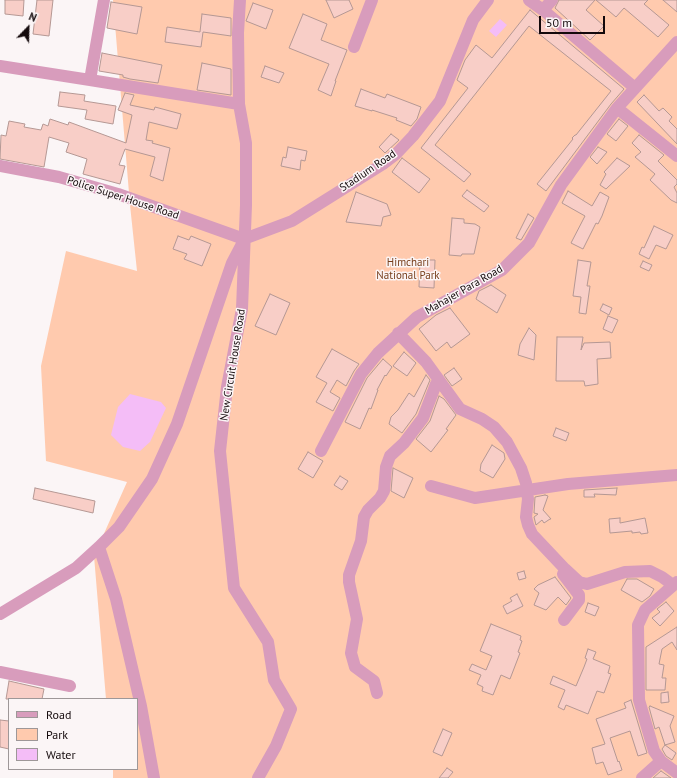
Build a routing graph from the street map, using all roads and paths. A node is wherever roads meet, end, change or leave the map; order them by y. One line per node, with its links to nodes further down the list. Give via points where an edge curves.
1 (104, 0): 11 (street)
2 (240, 0): 13 (street, New Circuit House Road)
3 (372, 0): 9 (street)
4 (488, 0): 17 (street, Stadium Road, via 474,20 440,101 396,154 292,221)
5 (529, 0): 7 (street)
6 (552, 0): 7 (street)
7 (543, 10): 12 (street)
8 (677, 42): 12 (street, Mahajer Para Road)
9 (354, 48)
10 (0, 66): 11 (street)
11 (90, 80): 13 (street)
12 (635, 88): 14 (street, Mahajer Para Road)
13 (239, 104): 17 (street, New Circuit House Road, via 246,143)
14 (617, 108): 15 (street); 18 (street, Mahajer Para Road, via 561,186 529,243 502,270 417,317)
15 (677, 156)
16 (0, 166): 17 (street, Police Super House Road, via 59,177 118,194)
17 (244, 239): 24 (street, via 232,263 177,424 152,480 119,527); 35 (street, New Circuit House Road, via 242,309 227,388 220,451 226,513 234,588 268,642 274,680 291,709 276,746)
18 (398, 333): 19 (street, via 426,362); 20 (street, Mahajer Para Road, via 361,374)
19 (439, 380): 23 (street, via 460,409 494,427 507,442 521,468); 31 (street, via 423,418 404,443 390,456 386,467 384,491 364,517 350,575 349,582 357,619 351,653 355,667 374,682)
20 (321, 451)
21 (677, 475): 23 (street)
22 (431, 486): 23 (street, via 475,498)
23 (527, 490): 25 (street, via 526,517 532,534)
24 (100, 547): 27 (street, via 76,568); 34 (street, via 120,614)
25 (565, 569): 26 (street, via 579,582 587,584 625,572 650,571); 28 (street, via 563,575 579,595 579,600)
26 (675, 584): 32 (street, via 645,610 638,625 639,700 654,751)
27 (0, 614)
28 (564, 620)
29 (0, 672): 30 (street)
30 (70, 686)
31 (377, 693)
32 (661, 760): 33 (street); 36 (street)
33 (677, 773)
34 (154, 778)
35 (258, 778)
36 (642, 778)

